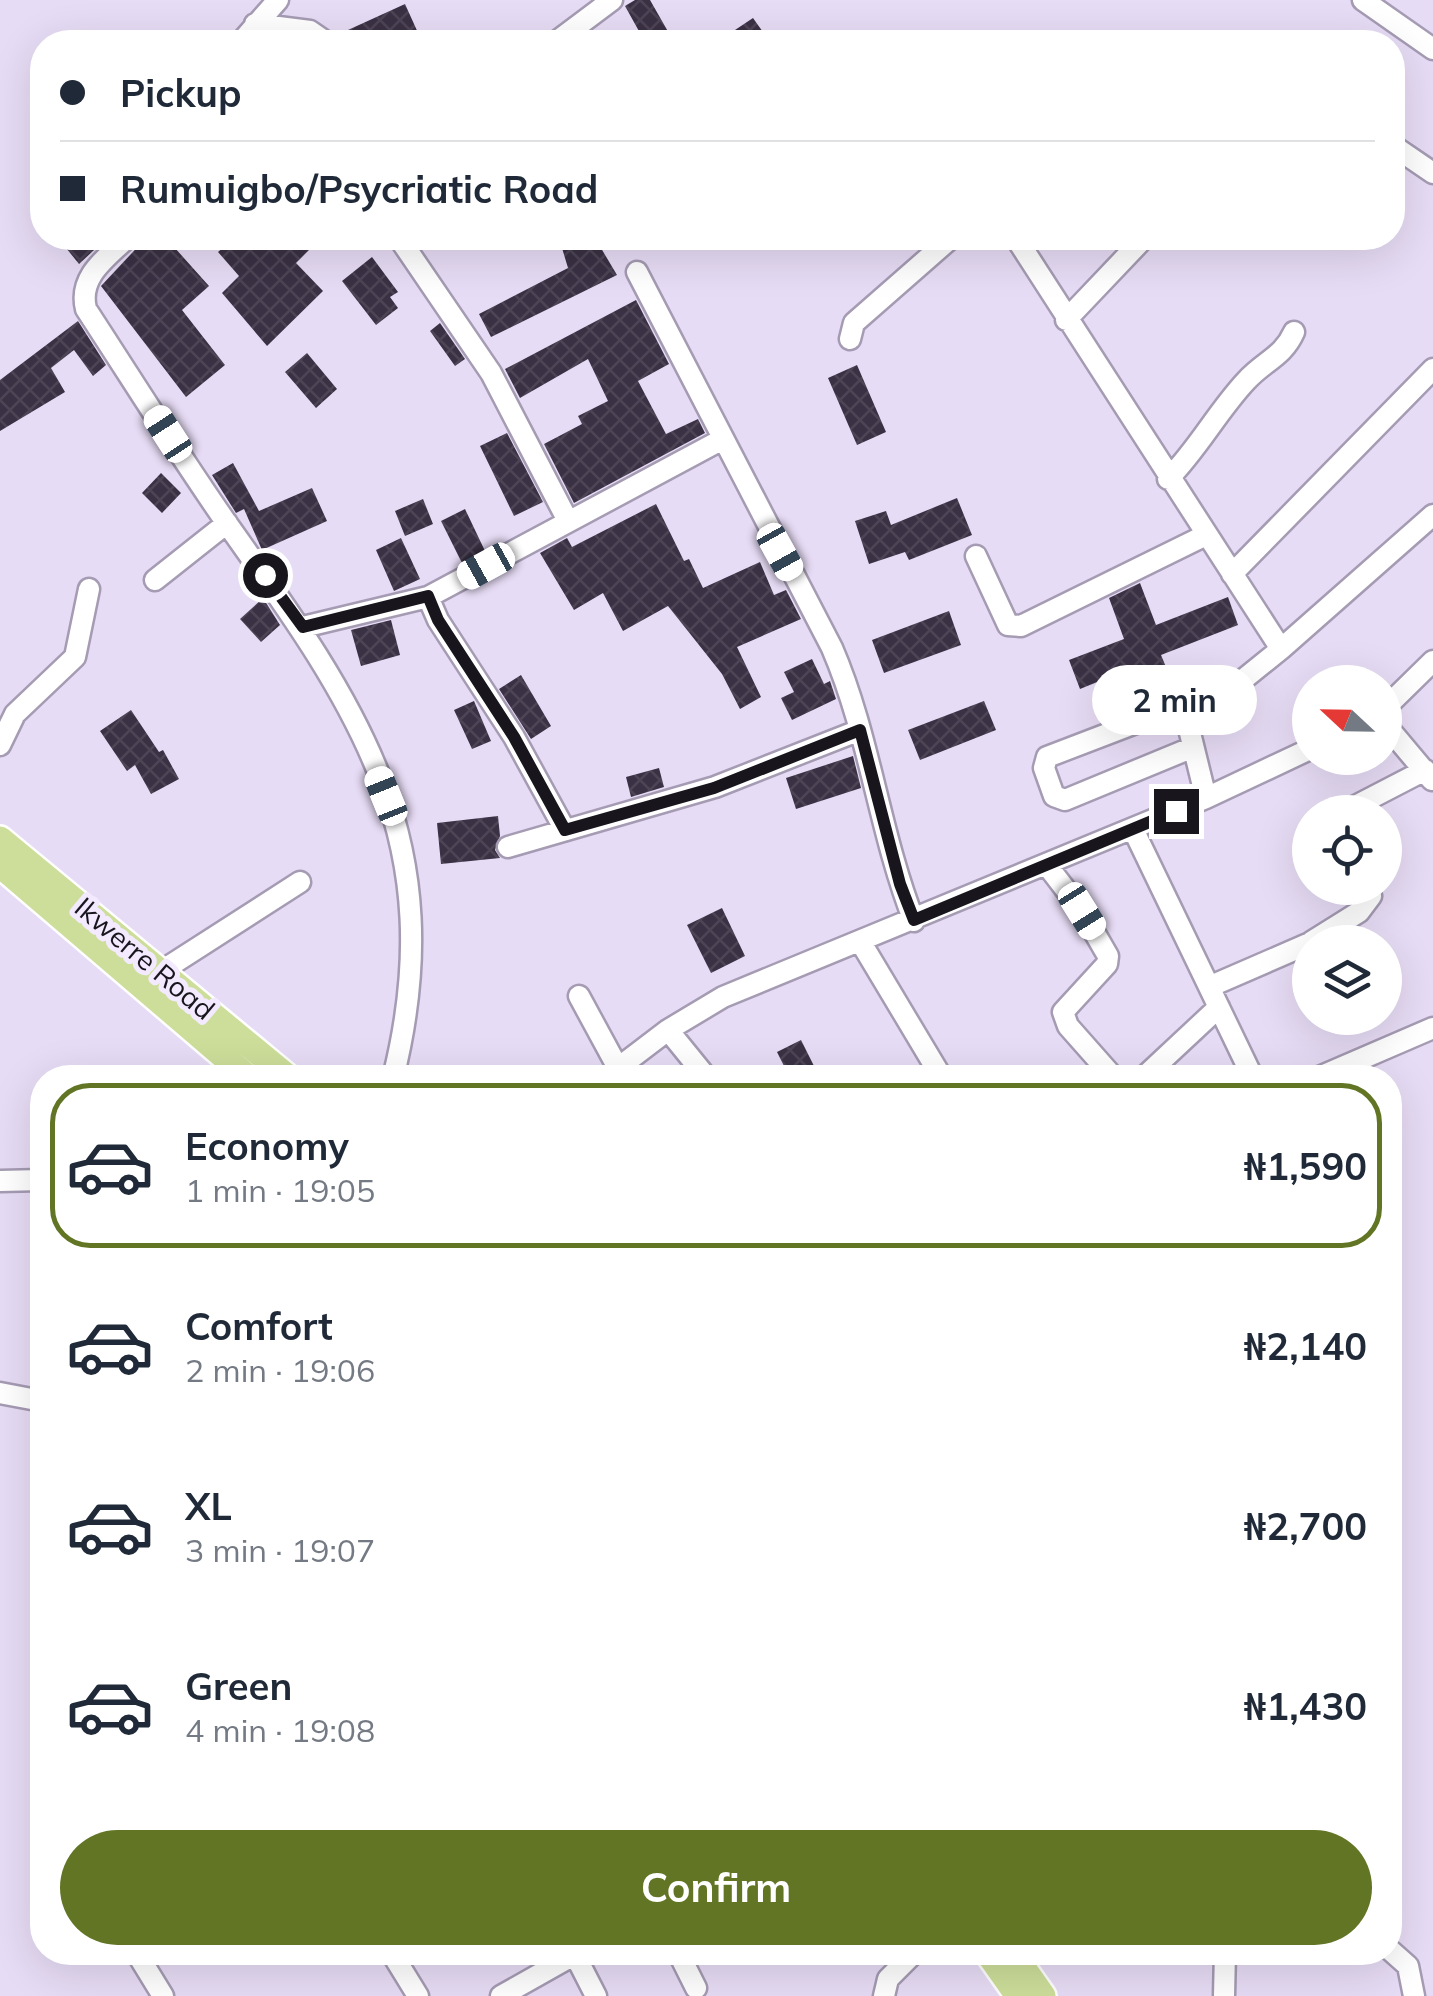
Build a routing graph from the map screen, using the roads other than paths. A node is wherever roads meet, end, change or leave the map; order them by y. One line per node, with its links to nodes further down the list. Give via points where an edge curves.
1 (278, 0): 4 (street)
2 (612, 0): 7 (street)
3 (1363, 0): 8 (street)
4 (255, 24): 5 (street); 6 (street)
5 (251, 30)
6 (302, 30)
7 (572, 30)
8 (1433, 49)
9 (1405, 154): 10 (street)
10 (1433, 173)
11 (116, 250): 25 (street, via 87,281 86,309)
12 (406, 250): 24 (street, via 490,374)
13 (938, 250): 19 (street, via 854,323)
14 (1023, 250): 17 (street)
15 (1133, 250): 17 (street)
16 (636, 272): 21 (street)
17 (1066, 320): 22 (street)
18 (1294, 332): 22 (street, via 1284,352 1248,378)
19 (850, 338)
20 (1433, 369): 28 (street)
21 (723, 439): 24 (street); 36 (street, via 832,648)
22 (1168, 479): 26 (street)
23 (1433, 515): 33 (street)
24 (568, 520): 31 (street)
25 (227, 523): 29 (street); 32 (street)
26 (1206, 535): 27 (street, via 1021,626 1008,625 1000,615); 28 (street)
27 (976, 556)
28 (1232, 574): 33 (street)
29 (154, 580)
30 (89, 588): 39 (street, via 75,657 15,714)
31 (428, 596): 32 (street); 46 (street)
32 (303, 627): 65 (street, via 357,722 407,863 408,1016)
33 (1281, 649): 37 (street, via 1198,716)
34 (1433, 661): 35 (street)
35 (1402, 691)
36 (860, 730): 46 (street, via 714,788); 53 (street)
37 (1190, 741): 37 (street, via 1066,800 1054,796 1044,768 1047,756 1171,701); 44 (street)
38 (1402, 744): 42 (street)
39 (0, 748): 41 (street)
40 (1292, 757): 44 (street)
41 (0, 764)
42 (1429, 776): 43 (street)
43 (1384, 795)
44 (1206, 798): 45 (street)
45 (1133, 829): 49 (street); 58 (street)
46 (565, 830): 48 (street)
47 (0, 839): 57 (main road, Ikwerre Road)
48 (508, 847)
49 (1046, 864): 53 (street); 70 (street, via 1106,949 1107,964 1063,1012)
50 (0, 866): 63 (main road, Ikwerre Road)
51 (300, 882): 57 (street)
52 (1364, 905): 54 (street)
53 (914, 920): 55 (street)
54 (1338, 925)
55 (860, 941): 62 (street, via 723,997); 69 (street)
56 (1292, 951): 58 (street)
57 (160, 972): 64 (main road, Ikwerre Road)
58 (1211, 986): 60 (street)
59 (579, 996): 66 (street)
60 (1220, 1007): 71 (street); 72 (street)
61 (1433, 1028): 73 (street)
62 (668, 1030): 67 (street); 68 (street)
63 (235, 1065)
64 (273, 1065)
65 (396, 1065)
66 (609, 1065)
67 (622, 1065)
68 (697, 1065)
69 (934, 1065)
70 (1102, 1065)
71 (1157, 1065)
72 (1247, 1065)
73 (1348, 1065)
74 (30, 1180): 75 (street)
75 (0, 1181)
76 (0, 1393): 77 (street)
77 (30, 1399)
78 (1402, 1961): 88 (street)
79 (144, 1965): 90 (street)
80 (399, 1965): 91 (street)
81 (557, 1965): 92 (street)
82 (582, 1965): 93 (street)
83 (684, 1965): 89 (street)
84 (902, 1965): 94 (street, via 888,1979)
85 (996, 1965): 95 (main road)
86 (1021, 1965): 96 (main road)
87 (1224, 1965): 97 (street)
88 (1420, 1987)
89 (696, 1988)
90 (162, 1996)
91 (418, 1996)
92 (502, 1996)
93 (596, 1996)
94 (884, 1996)
95 (1018, 1996)
96 (1043, 1996)
97 (1224, 1996)

